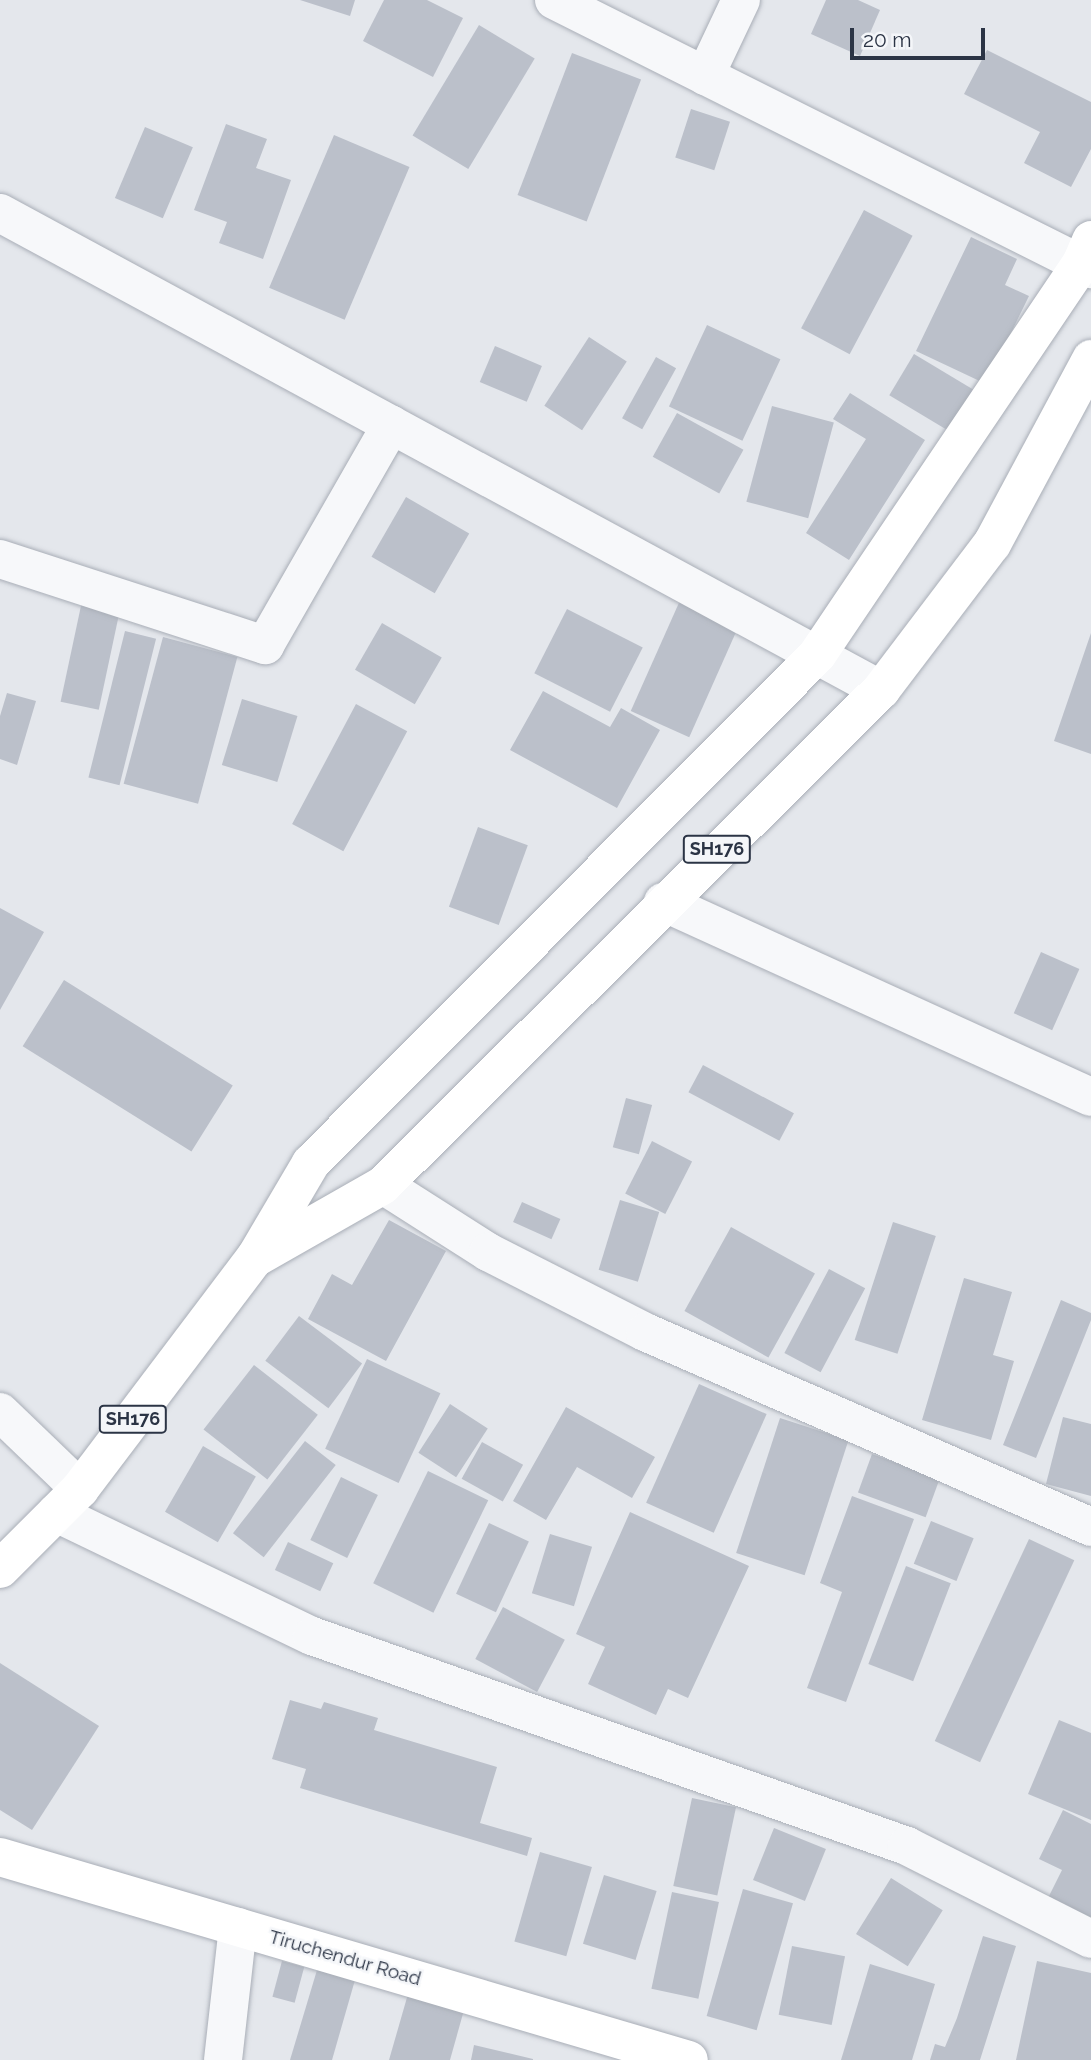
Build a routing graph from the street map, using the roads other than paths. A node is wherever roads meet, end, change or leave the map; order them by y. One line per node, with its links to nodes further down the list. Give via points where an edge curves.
1 (554, 0): 3 (street)
2 (741, 0): 3 (street)
3 (705, 76): 5 (street)
4 (0, 213): 7 (street)
5 (1087, 258): 9 (main road)
6 (1091, 359): 10 (main road, SH176, via 992,544)
7 (391, 425): 8 (street, via 265,645); 9 (street)
8 (0, 559)
9 (817, 655): 10 (street); 14 (main road, via 311,1163)
10 (881, 690): 11 (main road, SH176)
11 (663, 902): 12 (street); 13 (main road, SH176)
12 (1091, 1097)
13 (383, 1185): 14 (main road, SH176); 17 (street, via 488,1252 645,1332)
14 (255, 1258): 16 (main road, SH176)
15 (0, 1412): 16 (street)
16 (68, 1501): 18 (main road, SH176); 21 (street, via 312,1636 907,1846)
17 (1091, 1527)
18 (0, 1569)
19 (0, 1857): 20 (main road, Tiruchendur Road)
20 (238, 1927): 22 (street); 23 (main road, Tiruchendur Road)
21 (1091, 1940)
22 (223, 2060)
23 (690, 2060)

